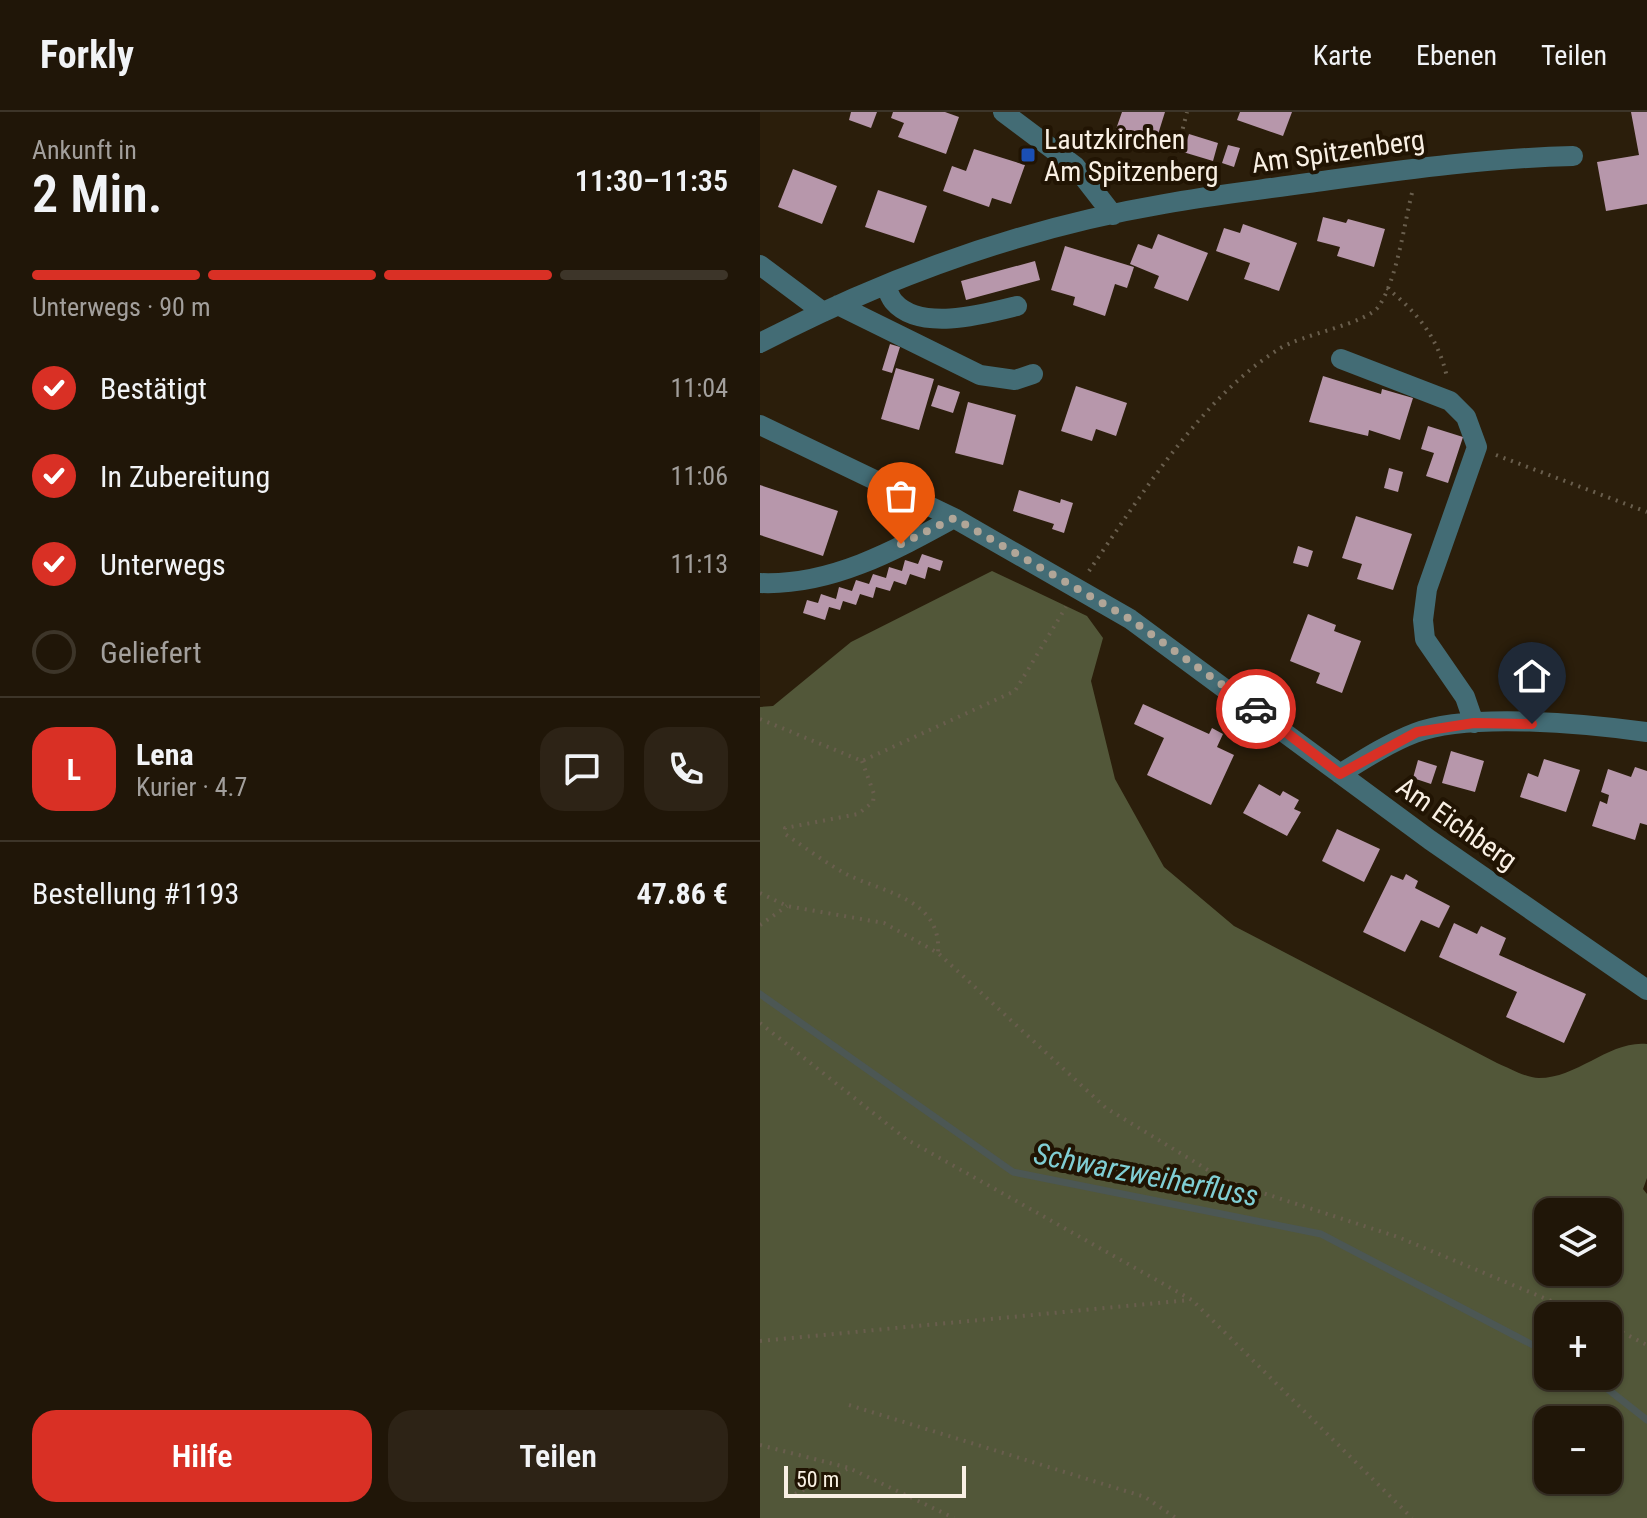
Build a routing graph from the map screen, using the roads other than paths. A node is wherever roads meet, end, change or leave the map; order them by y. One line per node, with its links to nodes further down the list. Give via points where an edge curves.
1 (1003, 112): 3 (street, via 1075,166)
2 (1573, 156): 3 (street, Am Spitzenberg, via 1418,169)
3 (1113, 215): 5 (street, Am Spitzenberg, via 965,254)
4 (760, 265): 7 (street)
5 (885, 285): 6 (street, via 895,304 918,315 963,319); 7 (street, Am Spitzenberg)
6 (1017, 306)
7 (831, 308): 8 (street, Am Spitzenberg); 10 (street, via 980,375 1015,380)
8 (760, 343)
9 (1341, 359): 14 (street, via 1450,401 1466,417 1477,447 1427,589 1423,620 1425,639 1465,697)
10 (1033, 374)
11 (760, 425): 12 (street, Am Eichberg)
12 (954, 518): 13 (street, via 821,579); 16 (street, Am Eichberg, via 1130,619)
13 (760, 583)
14 (1474, 723): 15 (street, via 1590,725); 16 (street, via 1417,732)
15 (1647, 732)
16 (1340, 774): 17 (street, Am Eichberg)
17 (1647, 990)

